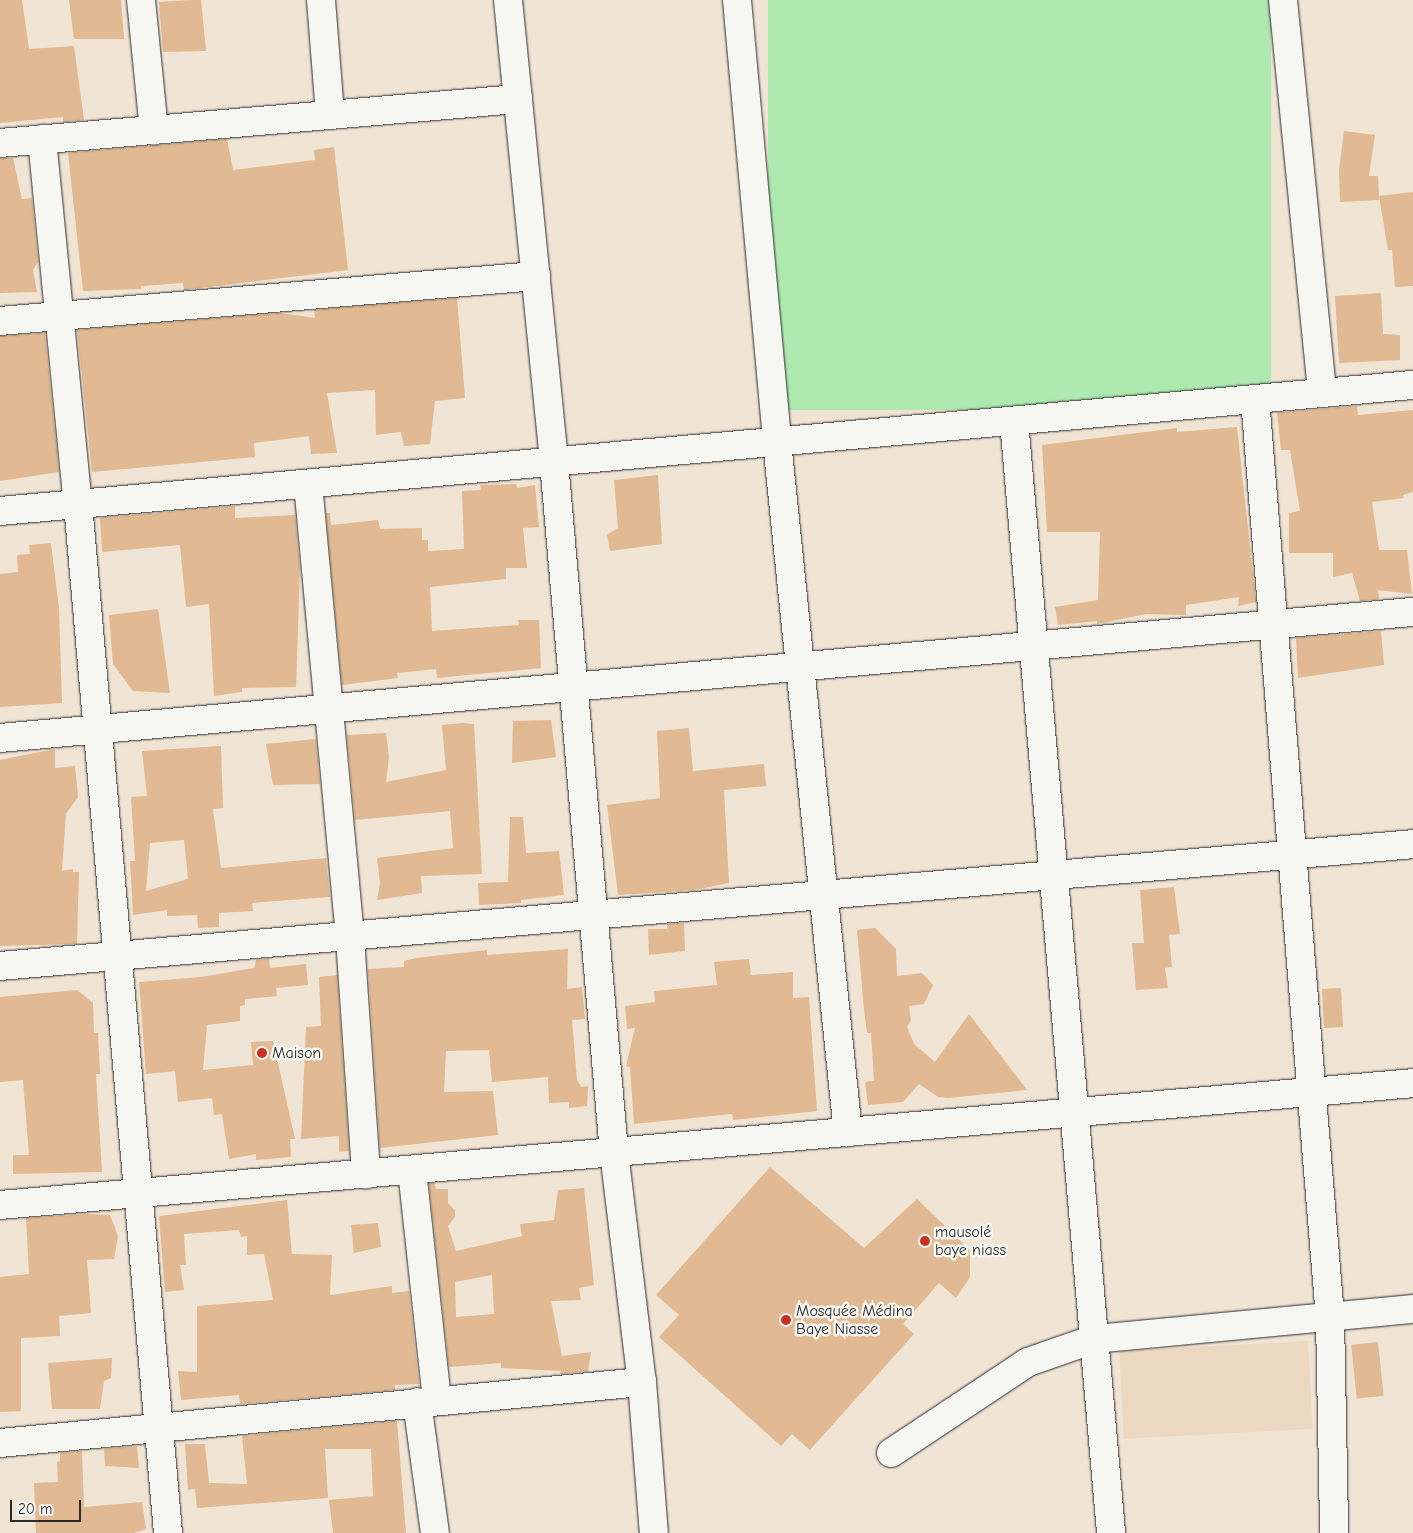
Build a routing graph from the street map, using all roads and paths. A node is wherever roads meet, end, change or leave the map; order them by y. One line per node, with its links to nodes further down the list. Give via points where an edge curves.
1 (141, 0): 8 (street)
2 (321, 0): 7 (street)
3 (508, 0): 6 (street)
4 (737, 0): 18 (street)
5 (1283, 0): 15 (street)
6 (518, 99): 7 (street); 11 (street)
7 (330, 115): 8 (street)
8 (154, 130): 9 (street)
9 (42, 139): 10 (street); 12 (street)
10 (0, 143)
11 (536, 276): 12 (street); 19 (street)
12 (59, 316): 13 (street); 21 (street)
13 (0, 321)
14 (1413, 385): 15 (street)
15 (1322, 393): 16 (street)
16 (1255, 399): 17 (street); 24 (street)
17 (1014, 421): 18 (street); 25 (street)
18 (777, 442): 19 (street); 26 (street)
19 (554, 462): 20 (street); 27 (street)
20 (308, 484): 21 (street); 28 (street, via 320,589)
21 (78, 504): 22 (street); 29 (street)
22 (0, 511)
23 (1413, 612): 24 (street)
24 (1273, 624): 25 (street); 32 (street)
25 (1033, 646): 26 (street); 33 (street)
26 (800, 667): 27 (street); 34 (street)
27 (574, 687): 28 (street); 35 (street)
28 (326, 709): 29 (street); 36 (street)
29 (98, 729): 30 (street); 37 (street)
30 (0, 738)
31 (1413, 844): 32 (street)
32 (1292, 855): 33 (street); 40 (street)
33 (1054, 875): 34 (street); 41 (street)
34 (824, 895): 35 (street); 42 (street)
35 (594, 915): 36 (street); 43 (street)
36 (350, 938): 37 (street); 45 (street)
37 (118, 956): 38 (street); 46 (street)
38 (0, 966)
39 (1413, 1083): 40 (street)
40 (1312, 1092): 41 (street); 49 (street)
41 (1074, 1112): 42 (street); 50 (street)
42 (848, 1132): 43 (street)
43 (614, 1152): 44 (street); 51 (street)
44 (412, 1170): 45 (street); 52 (street)
45 (366, 1174): 46 (street)
46 (139, 1193): 47 (street); 53 (street)
47 (0, 1205)
48 (1413, 1309): 49 (street)
49 (1330, 1316): 50 (street); 60 (street)
50 (1094, 1339): 55 (street, via 1028,1362); 59 (street)
51 (642, 1382): 52 (street); 58 (street)
52 (427, 1401): 53 (street); 57 (street)
53 (160, 1427): 54 (street); 56 (street)
54 (0, 1443)
55 (891, 1453)
56 (168, 1533)
57 (434, 1533)
58 (654, 1533)
59 (1110, 1533)
60 (1334, 1533)

